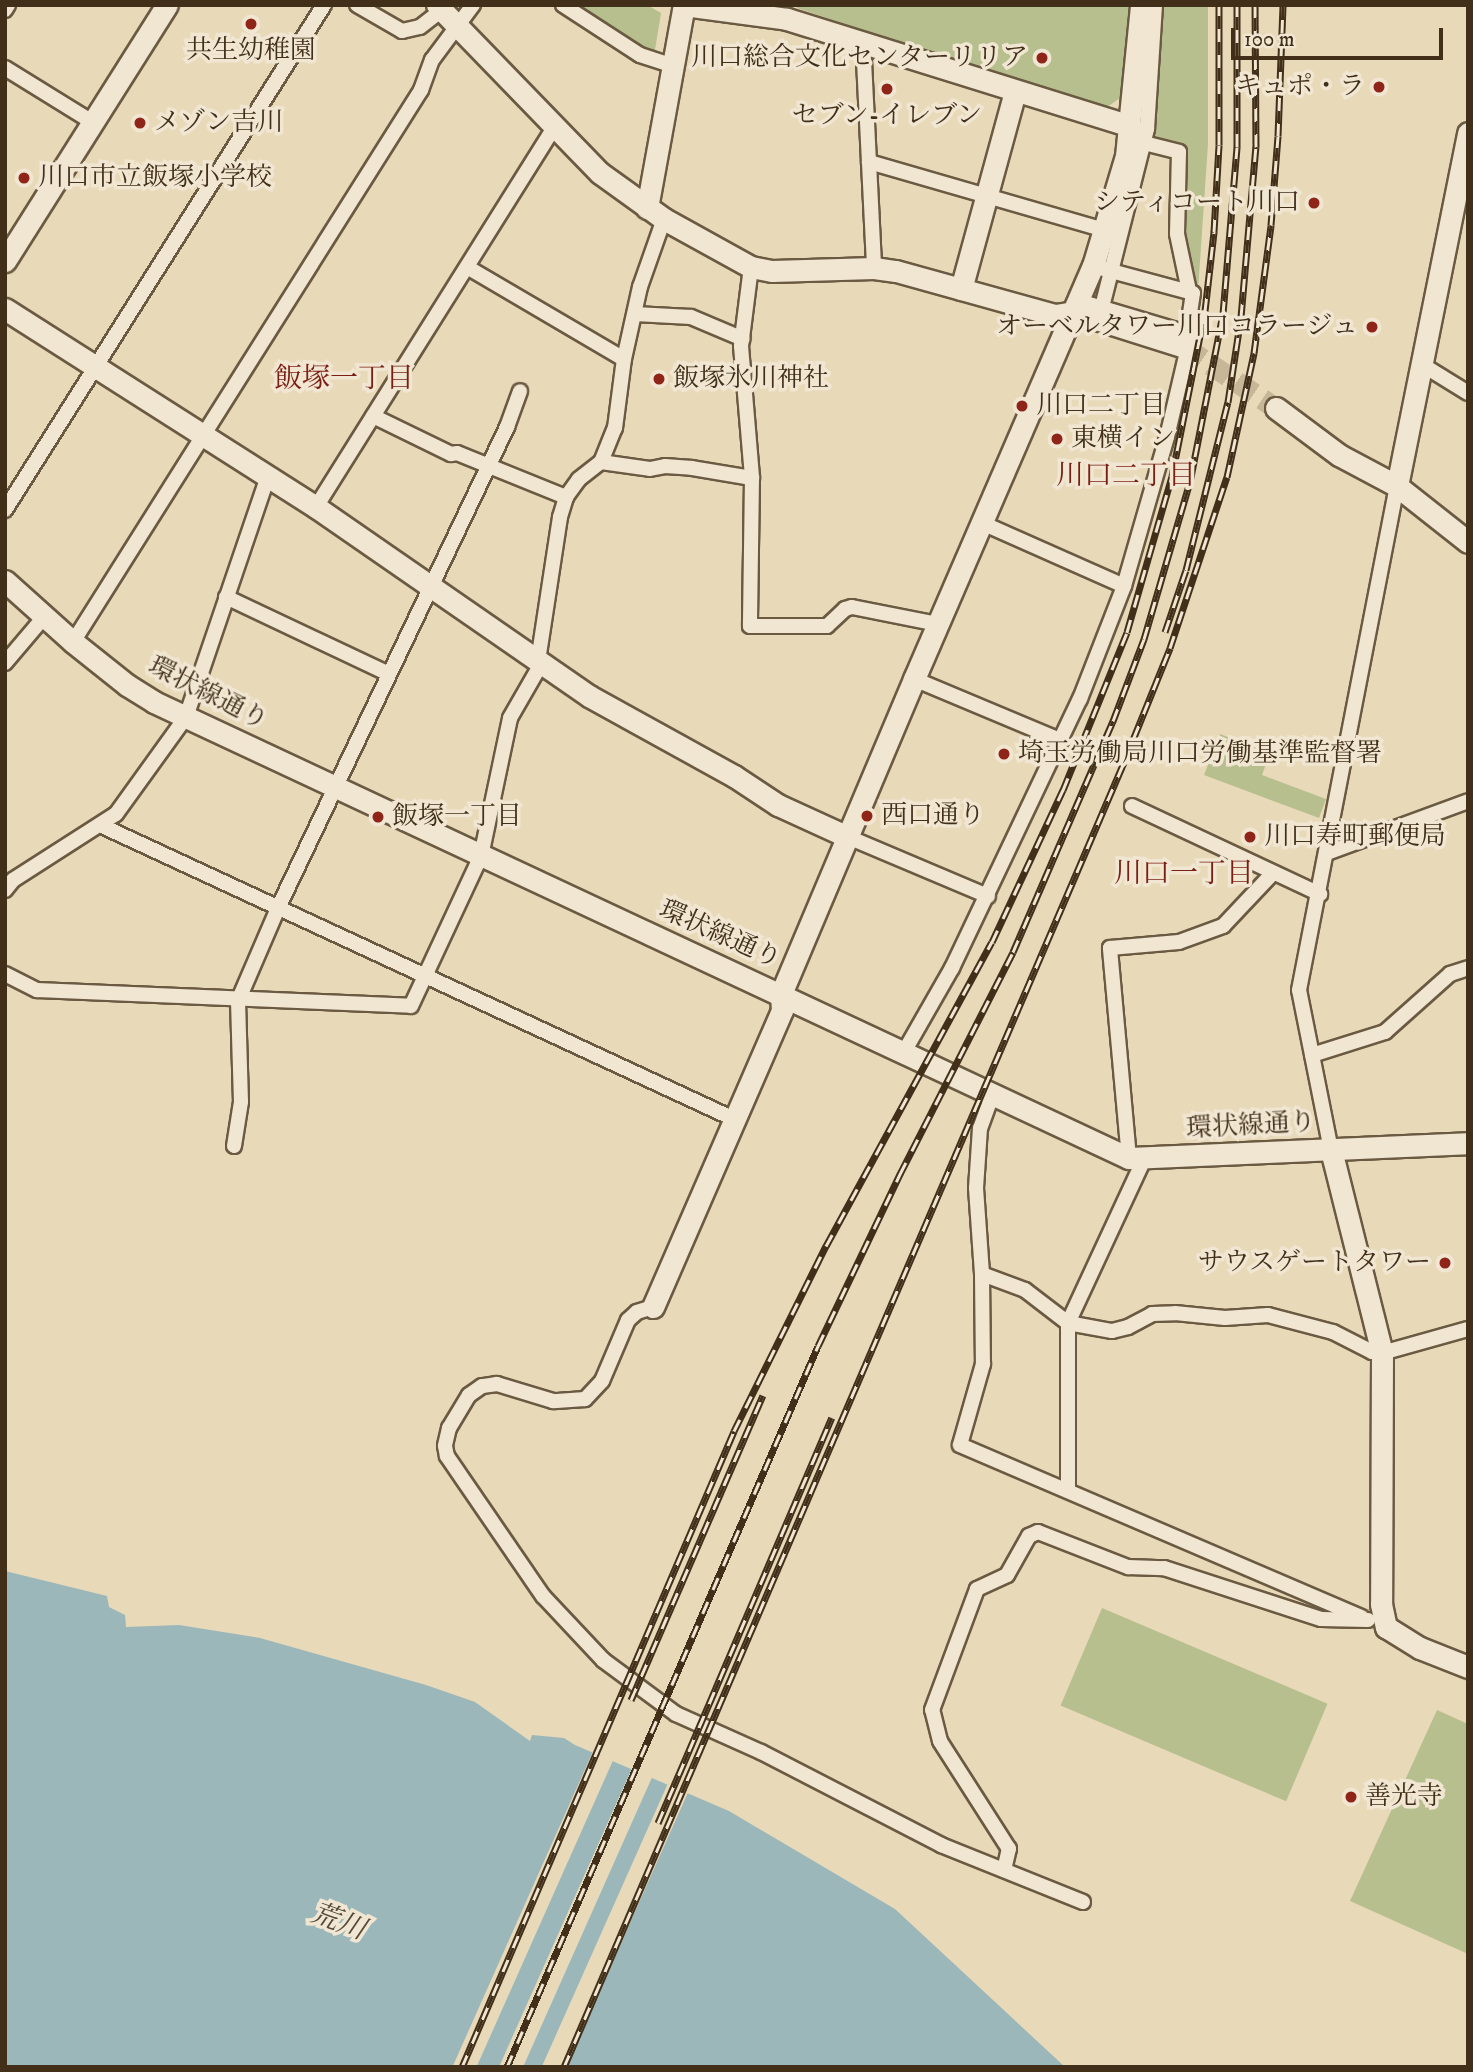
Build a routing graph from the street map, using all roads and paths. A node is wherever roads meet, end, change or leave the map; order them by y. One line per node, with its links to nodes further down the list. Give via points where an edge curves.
1 (8, 5): 11 (street)
2 (167, 5): 17 (street)
3 (324, 5): 42 (street)
4 (357, 5): 10 (street, via 402,31 420,27)
5 (473, 5): 12 (street)
6 (563, 5): 14 (street, via 640,55)
7 (684, 5): 13 (street, via 787,19); 14 (street)
8 (1141, 5): 18 (street)
9 (1155, 5): 21 (street)
10 (440, 8): 12 (street)
11 (5, 10)
12 (458, 27): 19 (street); 47 (street, via 432,60 422,90)
13 (863, 40): 16 (street); 23 (street)
14 (673, 66): 25 (street)
15 (5, 68): 17 (street)
16 (1015, 91): 18 (street); 24 (street)
17 (94, 123): 27 (street)
18 (1131, 126): 21 (street); 26 (street)
19 (554, 128): 25 (street, via 600,173); 28 (street)
20 (1468, 133): 22 (street)
21 (1144, 143): 31 (street); 33 (street, via 1179,152 1177,234)
22 (1465, 161): 41 (street)
23 (869, 162): 24 (street); 30 (street)
24 (986, 196): 26 (street); 32 (street)
25 (655, 214): 29 (street); 37 (street)
26 (1104, 230): 31 (street)
27 (5, 261)
28 (467, 267): 40 (street); 46 (street)
29 (751, 267): 30 (street, via 772,271); 38 (street)
30 (874, 268): 32 (street)
31 (1102, 269): 33 (street); 34 (street); 36 (street)
32 (961, 289): 36 (street, via 1055,315)
33 (1189, 291): 39 (street, via 1194,293)
34 (1102, 307): 36 (street); 39 (street)
35 (5, 309): 42 (street)
36 (1075, 311): 39 (street); 56 (street)
37 (635, 314): 38 (street, via 691,317); 40 (street)
38 (743, 339): 51 (street)
39 (1185, 346): 60 (street, via 1164,450)
40 (624, 359): 48 (street, via 615,428)
41 (1421, 363): 44 (street); 52 (street)
42 (95, 367): 47 (street); 55 (street)
43 (520, 391): 49 (street)
44 (1468, 393)
45 (1276, 408): 52 (street, via 1339,455)
46 (373, 415): 49 (street); 54 (street)
47 (203, 435): 50 (street); 64 (street)
48 (601, 462): 51 (street, via 650,470 692,468); 53 (street)
49 (486, 467): 53 (street); 59 (street)
50 (268, 476): 54 (street); 61 (street)
51 (752, 478): 63 (street, via 750,626 827,626 852,607)
52 (1396, 486): 57 (street); 76 (street)
53 (566, 497): 65 (street)
54 (316, 507): 59 (street)
55 (5, 510)
56 (982, 523): 60 (street); 63 (street)
57 (1468, 542)
58 (5, 581): 62 (street, 環状線通り)
59 (430, 586): 65 (street); 67 (street)
60 (1124, 586): 70 (street)
61 (226, 597): 67 (street); 69 (street)
62 (44, 617): 64 (street, 環状線通り); 66 (street)
63 (938, 624): 68 (street)
64 (73, 642): 69 (street, 環状線通り, via 127,685)
65 (540, 662): 75 (street, via 589,696 778,805); 77 (street, via 510,718)
66 (5, 663)
67 (389, 674): 71 (street)
68 (914, 679): 70 (street); 75 (street)
69 (186, 717): 71 (street, 環状線通り); 74 (street, via 116,814)
70 (1062, 741): 81 (street)
71 (336, 788): 77 (street, 環状線通り); 82 (street)
72 (1468, 801): 76 (street)
73 (1132, 806): 78 (street)
74 (100, 825): 79 (street); 82 (street)
75 (848, 837): 81 (street); 86 (street)
76 (1327, 853): 80 (street)
77 (481, 856): 85 (street); 86 (street, 環状線通り)
78 (1273, 873): 80 (street); 95 (street, via 1223,926 1179,942 1110,947)
79 (8, 881)
80 (1320, 894): 89 (street, via 1299,990)
81 (988, 896): 88 (street)
82 (278, 908): 85 (street); 87 (street)
83 (1468, 968): 89 (street, via 1450,974 1385,1032)
84 (5, 974): 87 (street, via 37,990)
85 (426, 977): 87 (street, via 411,1006); 91 (street)
86 (781, 994): 88 (street, 環状線通り); 91 (street, via 782,1010)
87 (238, 1001): 93 (street, via 241,1102)
88 (904, 1052): 90 (street, 環状線通り)
89 (1312, 1055): 94 (street)
90 (993, 1093): 95 (street, 環状線通り); 96 (street, via 980,1128 975,1188)
91 (734, 1119): 97 (street)
92 (1468, 1143): 94 (street, 環状線通り)
93 (234, 1146)
94 (1331, 1150): 95 (street, 環状線通り); 100 (street)
95 (1137, 1158): 98 (street)
96 (982, 1273): 98 (street, via 1025,1290); 101 (street, via 983,1364 960,1445)
97 (653, 1307): 104 (street, via 628,1320 597,1389 584,1399 553,1401 497,1384 474,1390 449,1428 447,1456 544,1596 621,1676 676,1714 761,1752 941,1845)
98 (1068, 1323): 100 (street, via 1112,1331 1152,1314 1268,1315 1333,1332); 101 (street)
99 (1468, 1329): 100 (street)
100 (1382, 1353): 102 (street, via 1381,1604)
101 (1068, 1488): 102 (street)
102 (1377, 1624): 103 (street); 104 (street, via 1321,1619 1164,1568 1128,1567 1038,1532 1029,1536 1007,1575 977,1589 932,1710 940,1741 1009,1849)
103 (1468, 1667)
104 (1004, 1870): 105 (street)
105 (1083, 1902)

